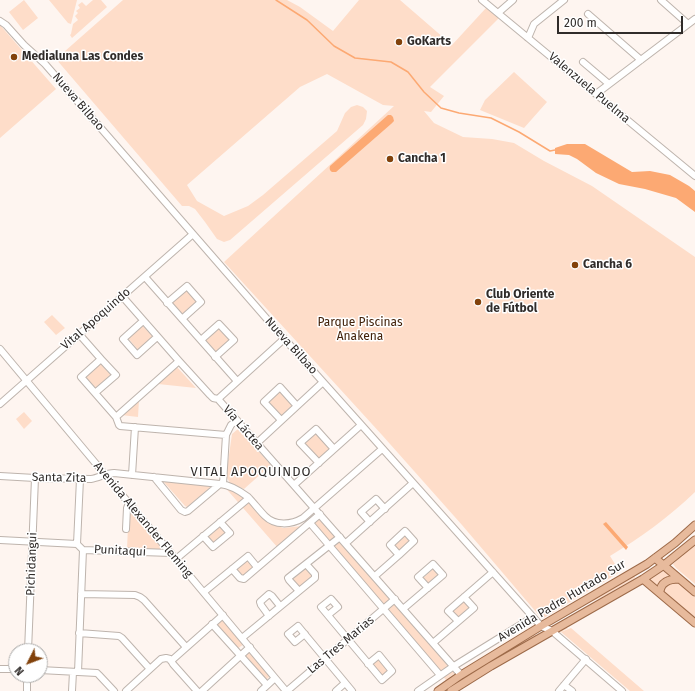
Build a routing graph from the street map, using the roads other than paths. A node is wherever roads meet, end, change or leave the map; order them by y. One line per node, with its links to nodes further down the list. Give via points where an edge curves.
1 (482, 0): 5 (street, Valenzuela Puelma)
2 (512, 0): 5 (street)
3 (564, 0): 10 (street, via 534,24)
4 (661, 0): 9 (street)
5 (498, 13): 10 (street, Valenzuela Puelma)
6 (588, 14): 11 (street)
7 (695, 19): 9 (street)
8 (0, 20): 16 (street, Nueva Bilbao, via 45,64)
9 (688, 24): 11 (street)
10 (528, 38): 14 (street, Valenzuela Puelma)
11 (641, 60): 13 (street)
12 (583, 62): 13 (street)
13 (609, 84): 14 (street)
14 (596, 94): 15 (street, Valenzuela Puelma)
15 (695, 176)
16 (193, 234): 17 (street, Vital Apoquindo); 24 (street, Nueva Bilbao)
17 (145, 277): 18 (street, Vital Apoquindo); 19 (street)
18 (122, 296): 21 (street, Vía Láctea); 22 (street, Vital Apoquindo)
19 (168, 303): 20 (street); 20 (street, via 187,286 201,302)
20 (182, 319): 25 (street)
21 (143, 321): 23 (street, Vía Láctea); 23 (street, via 123,339 137,355)
22 (79, 334): 28 (street); 30 (street, Vital Apoquindo)
23 (157, 337): 29 (street, Vía Láctea)
24 (284, 339): 31 (street); 32 (street, Nueva Bilbao)
25 (201, 340): 27 (street); 27 (street, via 219,324 234,340)
26 (0, 349): 30 (street, Avenida Alexander Fleming)
27 (215, 357): 31 (street)
28 (101, 359): 33 (street, via 81,377); 33 (street, via 116,375)
29 (179, 361): 34 (street, Vía Láctea, via 213,398); 37 (street)
30 (26, 380): 35 (street, Vital Apoquindo); 47 (street, Avenida Alexander Fleming)
31 (237, 382): 34 (street)
32 (323, 382): 36 (street); 40 (street, Nueva Bilbao)
33 (95, 393): 37 (street)
34 (218, 399): 38 (street, Vía Láctea)
35 (0, 404)
36 (297, 406): 39 (street); 39 (street, via 280,388 274,392 264,402)
37 (116, 417): 41 (street, via 120,426)
38 (237, 420): 42 (street); 43 (street, Vía Láctea)
39 (281, 420): 43 (street)
40 (361, 425): 44 (street, Nueva Bilbao); 45 (street)
41 (135, 427): 42 (street); 48 (street)
42 (226, 434): 54 (street)
43 (256, 443): 55 (street, Vía Láctea)
44 (382, 448): 53 (street, Nueva Bilbao); 58 (street, Santa Zita)
45 (334, 449): 46 (street); 46 (street, via 316,429 310,433 300,443)
46 (319, 463): 55 (street)
47 (106, 475): 48 (street, Santa Zita); 52 (street, Santa Zita); 57 (street, Avenida Alexander Fleming)
48 (132, 475): 50 (street, Santa Zita)
49 (0, 476): 51 (street, Santa Zita)
50 (154, 477): 54 (street, Santa Zita); 54 (street, via 185,512)
51 (35, 478): 52 (street, Santa Zita); 70 (street, Pichidangui)
52 (80, 479): 72 (street)
53 (413, 483): 59 (street); 84 (street, Nueva Bilbao)
54 (221, 484): 56 (street, Santa Zita, via 238,490)
55 (294, 485): 58 (street, Vía Láctea)
56 (249, 498): 58 (street, Santa Zita, via 272,521 280,523 296,522); 61 (street)
57 (129, 503): 65 (street); 75 (street, Avenida Alexander Fleming)
58 (315, 508): 60 (street, Vía Láctea)
59 (385, 509): 63 (street); 63 (street, via 376,499 361,512)
60 (320, 514): 62 (street); 67 (street, Vía Láctea)
61 (220, 522): 66 (street); 66 (street, via 230,533 213,548)
62 (310, 522): 73 (street); 82 (street)
63 (370, 522): 71 (street)
64 (695, 525): 77 (main road, Avenida Padre Hurtado Sur)
65 (126, 529)
66 (203, 536): 78 (street)
67 (340, 537): 71 (street, Vía Láctea); 73 (street)
68 (0, 540): 70 (street, Punitaqui)
69 (695, 540): 81 (main road, Avenida Padre Hurtado Sur)
70 (32, 542): 72 (street, Punitaqui); 112 (street, Pichidangui)
71 (346, 543): 85 (street, Vía Láctea)
72 (77, 544): 74 (street, Punitaqui)
73 (329, 545): 79 (street); 97 (street)
74 (82, 550): 75 (street, Punitaqui); 93 (street)
75 (171, 553): 78 (street, Avenida Alexander Fleming)
76 (399, 555): 85 (street)
77 (654, 558): 80 (main road, Avenida Padre Hurtado Sur); 81 (main road)
78 (176, 559): 90 (street, Avenida Alexander Fleming)
79 (306, 564): 89 (street, via 316,574); 89 (street, via 288,578)
80 (647, 564): 86 (main road); 106 (main road, Avenida Padre Hurtado Sur)
81 (664, 565): 86 (main road, Avenida Padre Hurtado Sur); 87 (main road)
82 (257, 567): 83 (street, via 244,579); 83 (street, via 248,556)
83 (232, 569): 90 (street)
84 (493, 572): 94 (street); 102 (street, Nueva Bilbao)
85 (375, 576): 95 (street, Vía Láctea)
86 (643, 579): 92 (main road); 107 (main road, Avenida Padre Hurtado Sur)
87 (679, 579): 91 (main road); 92 (main road, via 665,582 660,588)
88 (428, 588): 98 (street)
89 (299, 591): 96 (street)
90 (204, 592): 99 (street, Avenida Alexander Fleming)
91 (695, 592)
92 (660, 593): 104 (main road)
93 (81, 594): 108 (street); 114 (street, via 140,597)
94 (464, 597): 103 (street, via 474,608); 103 (street, via 448,611)
95 (395, 599): 97 (street, Las Tres Marias); 98 (street, Vía Láctea)
96 (280, 606): 101 (street); 101 (street, via 269,594 260,602)
97 (384, 609): 111 (street, Las Tres Marias); 126 (street)
98 (403, 609): 113 (street, Vía Láctea)
99 (223, 614): 105 (street); 110 (street, Avenida Alexander Fleming)
100 (328, 615): 111 (street)
101 (269, 616): 110 (street)
102 (533, 617): 106 (street, Nueva Bilbao); 121 (street, Avenida Padre Hurtado Sur)
103 (458, 622): 113 (street)
104 (695, 623)
105 (212, 624): 114 (street); 116 (street)
106 (541, 626): 107 (street); 125 (main road, Avenida Padre Hurtado Sur)
107 (552, 631): 118 (street); 142 (main road, Avenida Padre Hurtado Sur)
108 (79, 633): 122 (street, via 119,636); 124 (street)
109 (304, 634): 117 (street)
110 (242, 638): 115 (street, Avenida Alexander Fleming)
111 (348, 639): 117 (street, Las Tres Marias); 120 (street)
112 (28, 643)
113 (433, 643): 121 (street, Vía Láctea)
114 (186, 647): 119 (street)
115 (250, 647): 116 (street); 127 (street, Avenida Alexander Fleming)
116 (240, 656): 130 (street); 135 (street)
117 (325, 659): 128 (street); 137 (street, Las Tres Marias)
118 (586, 660): 129 (street); 145 (street)
119 (171, 661): 122 (street, via 162,658); 131 (street)
120 (368, 664)
121 (454, 666): 125 (street, Vía Láctea); 126 (street, Avenida Padre Hurtado Sur)
122 (150, 669): 134 (street)
123 (48, 670): 124 (street)
124 (76, 672): 132 (street); 133 (street, via 98,674)
125 (461, 675): 141 (main road, Avenida Padre Hurtado Sur)
126 (440, 676): 140 (street, Avenida Padre Hurtado Sur)
127 (275, 678): 130 (street); 137 (street, Avenida Alexander Fleming)
128 (345, 683): 138 (street); 139 (street)
129 (564, 685): 143 (street); 144 (street)
130 (267, 686): 136 (street)
131 (195, 690)
132 (72, 691)
133 (114, 691)
134 (126, 691)
135 (202, 691)
136 (261, 691)
137 (287, 691)
138 (336, 691)
139 (352, 691)
140 (418, 691)
141 (438, 691)
142 (451, 691)
143 (559, 691)
144 (572, 691)
145 (622, 691)

